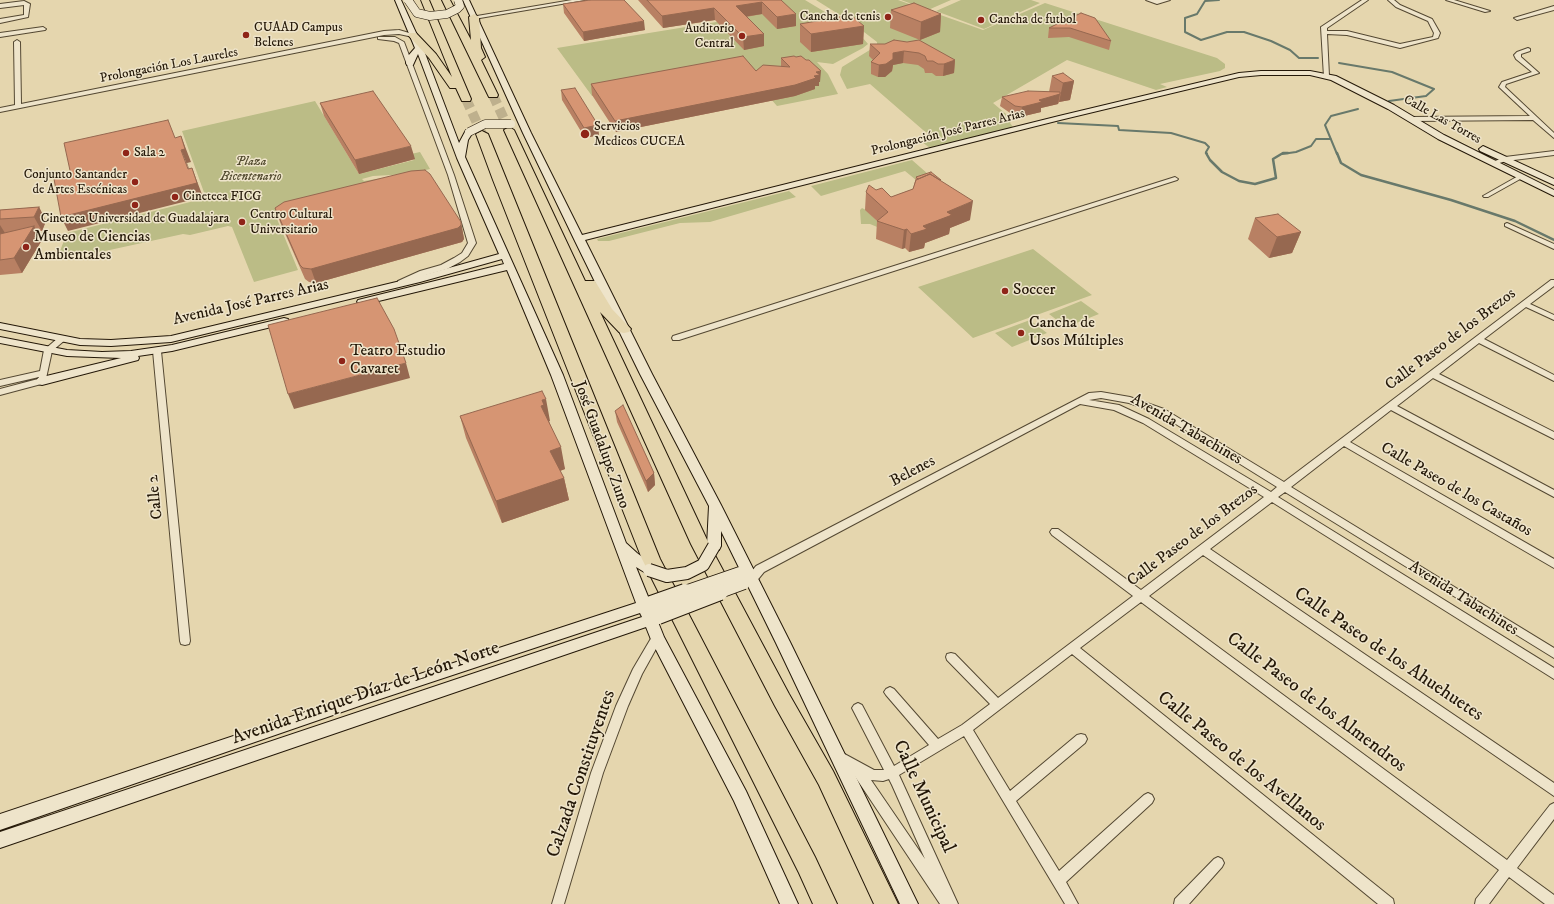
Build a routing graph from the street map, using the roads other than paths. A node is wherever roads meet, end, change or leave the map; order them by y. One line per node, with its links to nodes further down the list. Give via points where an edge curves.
1 (398, 0): 19 (main road, José Guadalupe Zuno)
2 (408, 0): 5 (main road, bridge, via 415,11 430,16 456,10 460,6)
3 (425, 0): 24 (highway, via 466,99 447,78 430,52)
4 (446, 0): 16 (highway, via 493,94 492,82 476,48)
5 (458, 0)
6 (466, 0): 16 (main road)
7 (582, 0): 16 (street)
8 (1149, 0): 9 (street)
9 (1166, 0)
10 (1364, 0): 21 (street, via 1324,27)
11 (1391, 0): 21 (street, via 1398,6 1430,20 1437,33 1435,38 1400,46 1347,33)
12 (1449, 0): 15 (street)
13 (0, 6): 18 (street, via 27,4 26,16)
14 (1554, 8): 17 (street)
15 (1487, 12)
16 (474, 17): 38 (main road)
17 (1518, 18)
18 (0, 21)
19 (408, 23): 22 (street, Prolongación Los Laureles); 24 (main road, José Guadalupe Zuno)
20 (43, 29): 23 (street)
21 (1324, 32): 31 (street)
22 (378, 33): 24 (street, Prolongación Los Laureles, via 399,32); 25 (street, Prolongación Los Laureles); 30 (street, Prolongación Los Laureles)
23 (0, 35)
24 (413, 35): 27 (main road, José Guadalupe Zuno)
25 (359, 38): 29 (street, via 400,41); 30 (street, Prolongación Los Laureles)
26 (17, 42): 32 (street)
27 (419, 48): 29 (main road); 42 (main road, José Guadalupe Zuno)
28 (1528, 50): 36 (street, via 1519,53 1518,58 1536,73 1504,83 1502,87)
29 (410, 63): 57 (street, via 451,175 472,243 465,254 457,260)
30 (187, 71): 32 (street, Prolongación Los Laureles)
31 (1326, 76): 35 (main road, Calle Las Torres); 52 (main road, Prolongación José Parres Arias, via 1277,72 1239,76 1067,116)
32 (18, 105): 33 (street, Prolongación Los Laureles); 34 (street, Prolongación Los Laureles)
33 (0, 106)
34 (0, 110)
35 (1414, 118): 36 (street); 43 (main road, Calle Las Torres); 44 (main road, Calle Las Torres, via 1441,137)
36 (1534, 118): 40 (street)
37 (510, 127): 38 (main road, via 522,129); 42 (main road, bridge, via 496,123 485,124 469,132 464,140); 45 (highway)
38 (527, 133): 52 (main road)
39 (482, 134): 115 (highway, via 651,559)
40 (1554, 136)
41 (1554, 153): 43 (street)
42 (461, 158): 54 (main road, José Guadalupe Zuno)
43 (1505, 159): 44 (street); 48 (main road, Calle Las Torres)
44 (1493, 163): 46 (main road, Calle Las Torres)
45 (530, 176): 61 (highway, via 548,202 596,295); 116 (highway, via 700,544 826,778)
46 (1520, 176): 49 (main road, Calle Las Torres); 50 (street)
47 (1175, 179): 62 (street)
48 (1554, 182)
49 (1554, 193)
50 (1486, 196)
51 (1507, 225): 53 (street)
52 (579, 239): 61 (main road)
53 (1554, 247)
54 (505, 255): 55 (main road, José Guadalupe Zuno); 57 (main road, Avenida José Parres Arias)
55 (510, 266): 67 (main road, Avenida José Parres Arias); 82 (main road, José Guadalupe Zuno, via 557,375)
56 (1554, 282): 58 (street, Calle Paseo de los Brezos)
57 (400, 284): 65 (main road, Avenida José Parres Arias, via 171,339 111,343)
58 (1525, 304): 59 (street); 63 (street, Calle Paseo de los Brezos)
59 (1554, 318)
60 (0, 326): 65 (main road, Avenida José Parres Arias)
61 (624, 330): 80 (main road)
62 (676, 338)
63 (1478, 339): 68 (street, Calle Paseo de los Brezos); 70 (street)
64 (0, 340): 66 (main road, Avenida José Parres Arias)
65 (61, 340): 66 (street)
66 (48, 350): 67 (main road, Avenida José Parres Arias, via 102,355); 69 (street)
67 (157, 351): 69 (main road, via 109,365); 89 (street, Calle 2)
68 (1432, 374): 74 (street, Calle Paseo de los Brezos); 75 (street)
69 (43, 377): 71 (street); 72 (street)
70 (1554, 378)
71 (0, 383)
72 (0, 392)
73 (1079, 401): 77 (street, Avenida Tabachines, via 1089,396 1101,395 1130,400 1161,411); 79 (street, Avenida Tabachines, via 1116,407 1146,421); 85 (street, Belenes)
74 (1390, 406): 76 (street, Calle Paseo de los Brezos); 78 (street)
75 (1554, 436)
76 (1342, 442): 77 (street, Calle Paseo de los Brezos); 84 (street, Calle Paseo de los Castaños)
77 (1284, 487): 79 (street, Calle Paseo de los Brezos); 91 (street, Avenida Tabachines)
78 (1554, 494)
79 (1271, 497): 83 (street, Calle Paseo de los Brezos); 93 (street, Avenida Tabachines)
80 (715, 506): 82 (main road, bridge, via 714,546 703,565 687,574 668,576 649,570 632,557); 85 (main road)
81 (1056, 532): 86 (street, Calle Paseo de los Almendros)
82 (618, 538): 87 (main road, José Guadalupe Zuno)
83 (1202, 549): 86 (street, Calle Paseo de los Brezos); 103 (street, Calle Paseo de los Ahuehuetes)
84 (1554, 564)
85 (748, 575): 87 (main road, Avenida Enrique Díaz de León Norte, bridge); 100 (main road)
86 (1141, 596): 90 (street, Calle Paseo de los Brezos); 110 (street, Calle Paseo de los Almendros)
87 (651, 611): 88 (main road, José Guadalupe Zuno); 107 (main road, Avenida Enrique Díaz de León Norte, via 365,698); 108 (main road, Avenida Enrique Díaz de León Norte)
88 (657, 638): 113 (street, Calzada Constituyentes, via 622,706 600,765); 114 (main road, José Guadalupe Zuno, via 740,796)
89 (185, 641)
90 (1072, 648): 95 (street, Calle Paseo de los Brezos); 122 (street, Calle Paseo de los Avellanos)
91 (1554, 654)
92 (951, 656): 95 (street)
93 (1554, 674)
94 (890, 692): 99 (street)
95 (998, 705): 97 (street, Calle Paseo de los Brezos)
96 (858, 708): 102 (street, Calle Municipal)
97 (966, 729): 99 (street, Calle Paseo de los Brezos); 105 (street)
98 (1081, 739): 105 (street)
99 (937, 746): 102 (street, Calle Paseo de los Brezos)
100 (839, 756): 101 (street, Calle Paseo de los Brezos); 117 (main road)
101 (854, 765): 102 (street, Calle Paseo de los Brezos, via 872,775 883,776); 118 (street, Calle Municipal)
102 (892, 773): 119 (street, Calle Municipal)
103 (1554, 790)
104 (1148, 799): 111 (street)
105 (1009, 800): 111 (street)
106 (1554, 809): 110 (street)
107 (0, 822)
108 (0, 840)
109 (1218, 863): 121 (street)
110 (1508, 869): 112 (street, Calle Paseo de los Almendros); 123 (street)
111 (1058, 881): 120 (street)
112 (1554, 903)
113 (558, 904)
114 (789, 904)
115 (825, 904)
116 (886, 904)
117 (909, 904)
118 (948, 904)
119 (952, 904)
120 (1072, 904)
121 (1180, 904)
122 (1388, 904)
123 (1481, 904)

